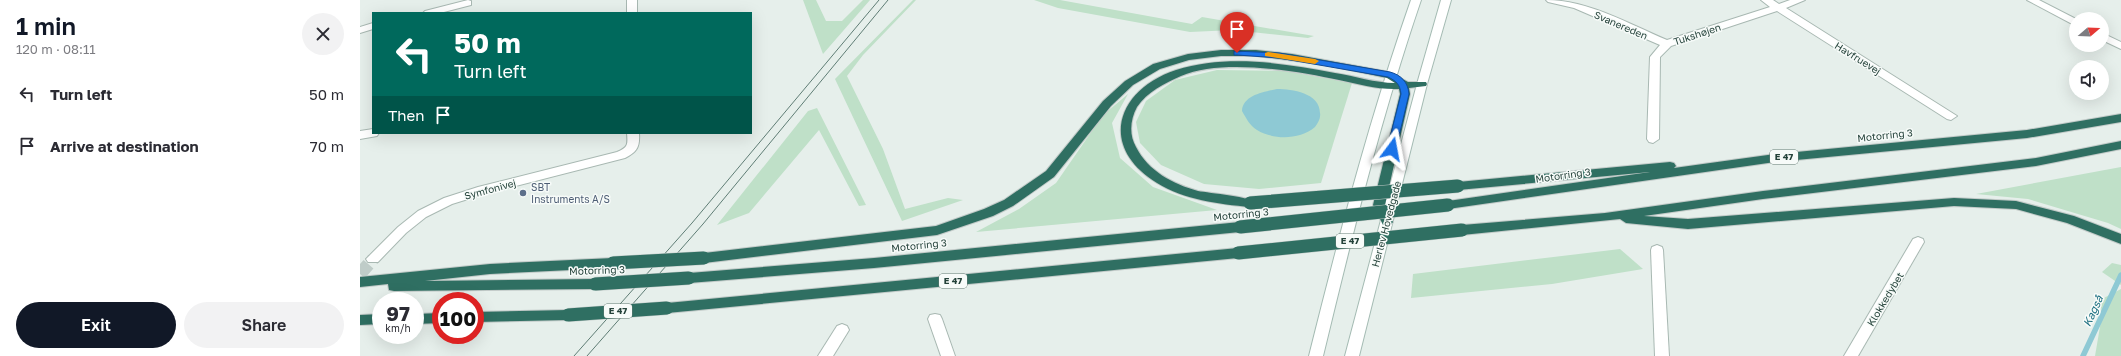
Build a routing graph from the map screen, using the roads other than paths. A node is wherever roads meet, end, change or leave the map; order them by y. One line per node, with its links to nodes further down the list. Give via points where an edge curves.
1 (632, 0): 11 (street)
2 (1416, 0): 18 (street)
3 (1446, 0): 19 (street, Herlev Hovedgade)
4 (1551, 0): 16 (street, Svanereden, via 1577,6)
5 (1766, 0): 9 (street, Havfruevej)
6 (1800, 0): 9 (street, Tukshøjen)
7 (2032, 0): 12 (street)
8 (468, 3): 10 (street)
9 (1777, 7): 16 (street, Tukshøjen); 21 (street, Havfruevej)
10 (432, 12)
11 (632, 12)
12 (2069, 19)
13 (372, 26): 14 (street)
14 (360, 30)
15 (2109, 40): 17 (street)
16 (1667, 44): 26 (street, Tukshøjen, via 1655,56)
17 (2121, 46)
18 (1388, 80): 20 (highway); 28 (highway, bridge, via 1293,68 1230,64 1195,68 1172,75 1151,86 1136,101 1127,118 1125,136 1131,154 1145,171 1166,184 1221,201 1250,202); 35 (highway, bridge, via 1279,55 1213,54 1182,59 1147,71 1115,95 1049,175 1005,205 937,230 704,258 490,269); 44 (street, via 1359,183)
19 (1422, 84): 20 (highway); 30 (street, Herlev Hovedgade)
20 (1404, 86): 30 (highway, via 1405,94 1379,205)
21 (1951, 116)
22 (2121, 118): 28 (highway, Motorring 3 / E 47, via 2027,134)
23 (372, 133): 25 (street)
24 (633, 134): 34 (street, Symfonivej, via 634,144 631,150 621,155 448,200 422,214)
25 (360, 135)
26 (1653, 139)
27 (2121, 145): 29 (highway, E 47, via 2036,162)
28 (1775, 158): 36 (highway, Motorring 3 / E 47, bridge, via 1448,205 874,263 595,284)
29 (1605, 217): 31 (highway, via 1688,224 1954,202 2016,205 2070,219); 37 (highway, E 47, bridge, via 667,308 568,315)
30 (1387, 222): 45 (street, Herlev Hovedgade)
31 (2121, 239)
32 (1918, 242): 47 (street, Klokkedybet)
33 (1657, 250): 46 (street)
34 (373, 259)
35 (360, 282)
36 (360, 286)
37 (484, 317)
38 (372, 319): 40 (highway)
39 (935, 319): 43 (street)
40 (360, 320)
41 (842, 330): 42 (street)
42 (825, 356)
43 (948, 356)
44 (1316, 356)
45 (1352, 356)
46 (1662, 356)
47 (1851, 356)

